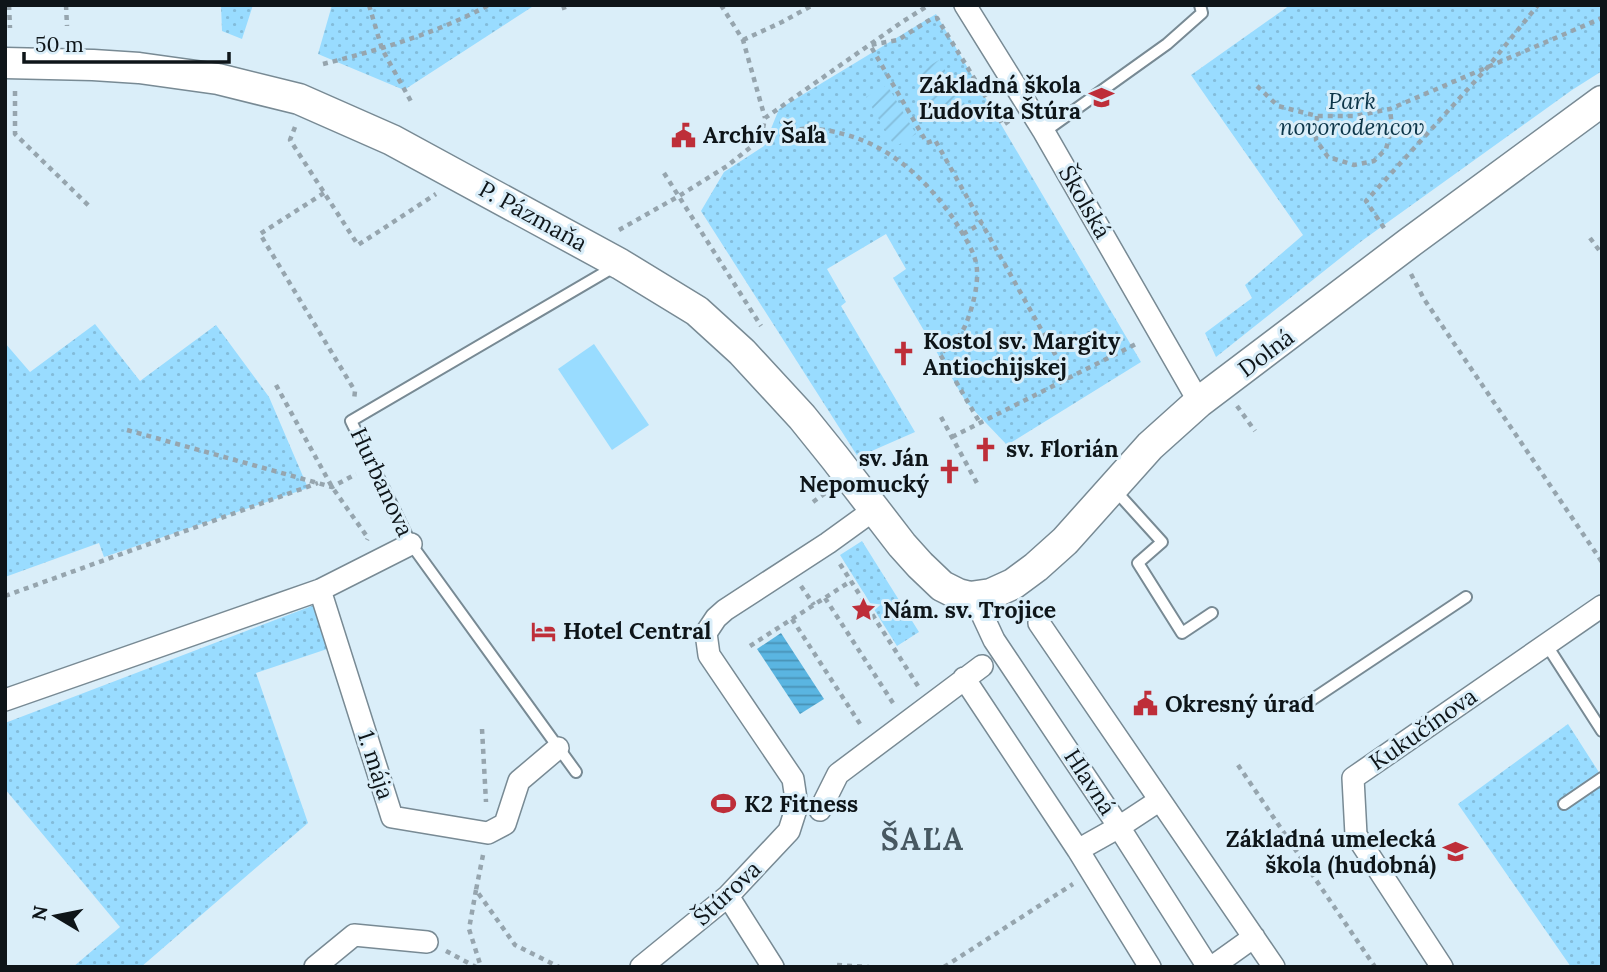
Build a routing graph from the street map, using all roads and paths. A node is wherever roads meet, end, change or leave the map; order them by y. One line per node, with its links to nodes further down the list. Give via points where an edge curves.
1 (9, 5): 16 (path)
2 (66, 5): 15 (path)
3 (369, 5): 19 (path)
4 (489, 5): 19 (path)
5 (563, 5): 13 (path)
6 (730, 5): 12 (path)
7 (813, 5): 17 (path)
8 (929, 5): 18 (path)
9 (965, 5): 31 (street, Školská)
10 (1200, 5): 31 (lane, via 1202,13 1167,44)
11 (1538, 5): 21 (path)
12 (722, 7): 17 (path)
13 (565, 11)
14 (1602, 18): 21 (path)
15 (67, 26)
16 (10, 28)
17 (743, 40): 29 (path)
18 (870, 45): 28 (path, via 898,40 937,18 1003,125); 29 (path); 38 (path, via 928,143 935,140)
19 (382, 49): 20 (path); 25 (path)
20 (323, 64)
21 (1487, 68): 26 (path); 39 (path, via 1366,201)
22 (10, 77): 37 (path, via 15,134); 44 (main road, P. Pázmaňa, via 93,65 139,68 218,79 299,99 392,140)
23 (1257, 86): 27 (path, via 1278,106)
24 (1602, 101): 51 (main road, Dolná)
25 (413, 105)
26 (1390, 109): 27 (path, via 1356,116); 27 (path, via 1392,127 1386,149 1374,161 1354,165 1328,157 1316,140)
27 (1317, 116)
28 (1016, 117)
29 (765, 118): 32 (path)
30 (297, 122): 34 (path, via 289,139)
31 (1044, 132): 51 (street, Školská)
32 (761, 139): 36 (path); 41 (path, via 802,129 839,132 876,146 905,165)
33 (664, 173): 36 (path)
34 (324, 193): 35 (path, via 358,245); 53 (path, via 260,234 355,390)
35 (436, 193)
36 (679, 196): 40 (path); 46 (path)
37 (89, 206)
38 (982, 223): 41 (path); 48 (path)
39 (1384, 229)
40 (619, 230)
41 (963, 233): 54 (path, via 978,275 964,327 940,354)
42 (1590, 237): 43 (path)
43 (1602, 254)
44 (620, 264): 53 (lane, Hurbanova); 63 (main road, P. Pázmaňa, via 697,311 742,352 802,417)
45 (1408, 268): 67 (path, via 1424,299)
46 (761, 326)
47 (1142, 340): 48 (path)
48 (1069, 379): 54 (path)
49 (276, 385): 62 (path)
50 (1231, 397): 56 (path)
51 (1199, 402): 61 (main road, Dolná)
52 (941, 417): 57 (path)
53 (351, 421): 58 (lane, Hurbanova)
54 (980, 423): 57 (path)
55 (127, 430): 59 (path)
56 (1255, 430)
57 (952, 438): 60 (path)
58 (373, 466): 62 (path); 64 (lane, Hurbanova)
59 (318, 483): 62 (path); 71 (path)
60 (978, 485)
61 (1112, 486): 72 (main road, Dolná, via 1036,567 1013,584); 77 (lane, via 1162,542 1138,563 1181,633)
62 (332, 487): 65 (path, via 368,538)
63 (874, 509): 72 (main road, P. Pázmaňa, via 942,586); 103 (street, Štúrova, via 725,610 706,633 709,655 793,779 797,806 789,831)
64 (411, 544): 70 (street, Hurbanova); 91 (lane)
65 (363, 550)
66 (834, 555): 69 (path)
67 (1602, 562)
68 (795, 576): 75 (path)
69 (851, 581): 74 (path); 85 (path)
70 (320, 590): 84 (street, Hurbanova); 99 (street, 1. mája, via 392,817)
71 (5, 596)
72 (974, 597): 98 (street, Hlavná, via 994,640)
73 (1466, 597): 86 (lane)
74 (825, 598): 75 (path); 87 (path)
75 (814, 605): 78 (path)
76 (1602, 606): 80 (street, Kukučínova)
77 (1212, 613)
78 (792, 619): 81 (path); 90 (path)
79 (1039, 623): 95 (street)
80 (1546, 644): 89 (lane); 118 (street, Kukučínova, via 1353,778 1356,835)
81 (750, 646)
82 (982, 666): 83 (street)
83 (964, 678): 85 (street); 100 (street)
84 (5, 700)
85 (930, 704): 87 (street)
86 (1304, 705)
87 (906, 722): 90 (street)
88 (482, 729): 99 (path)
89 (1602, 731)
90 (874, 746): 97 (street, via 838,774)
91 (558, 748): 93 (lane); 99 (street, via 519,781 505,824)
92 (1238, 765): 117 (path)
93 (576, 772)
94 (1602, 778): 96 (lane)
95 (1160, 800): 98 (street); 104 (street)
96 (1564, 804)
97 (820, 810)
98 (1119, 827): 100 (street); 115 (street, Hlavná)
99 (488, 833): 102 (path)
100 (1078, 850): 101 (street)
101 (1091, 873): 113 (path); 114 (street)
102 (476, 890): 108 (path, via 469,929); 109 (path, via 515,945)
103 (728, 897): 110 (street, Štúrova); 111 (street)
104 (1254, 937): 115 (street, Hlavná); 116 (street)
105 (427, 942): 107 (street, via 354,935); 108 (path)
106 (837, 965): 112 (path)
107 (315, 967)
108 (479, 967)
109 (559, 967)
110 (640, 967)
111 (773, 967)
112 (869, 967)
113 (944, 967)
114 (1150, 967)
115 (1210, 967)
116 (1274, 967)
117 (1375, 967)
118 (1442, 967)

